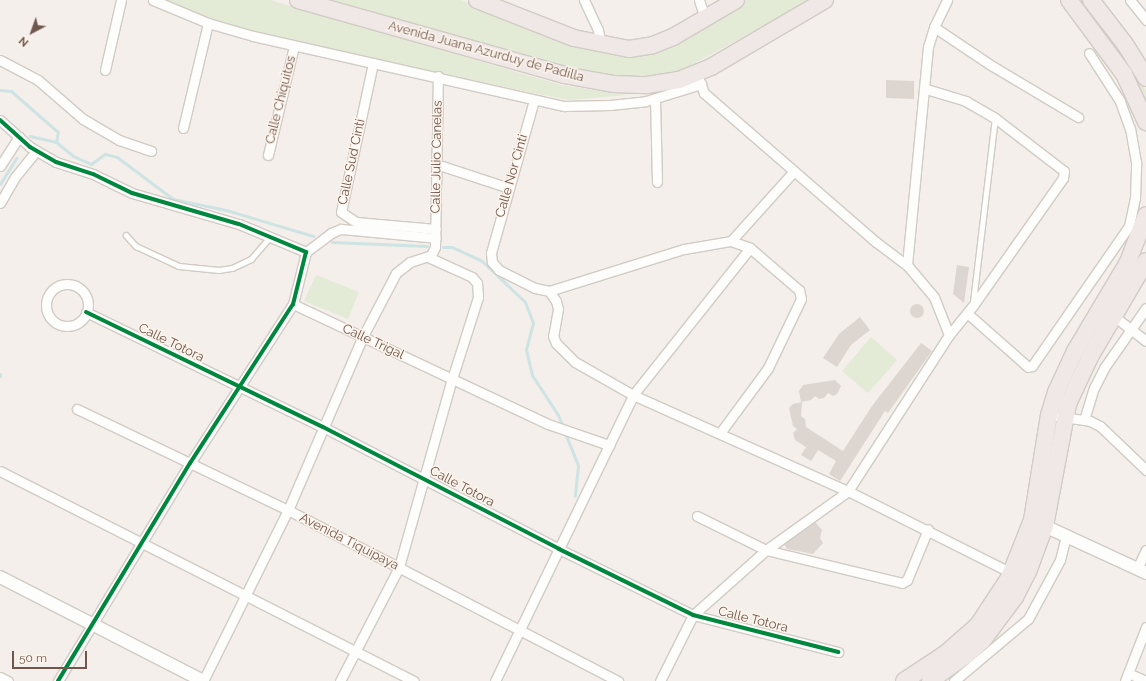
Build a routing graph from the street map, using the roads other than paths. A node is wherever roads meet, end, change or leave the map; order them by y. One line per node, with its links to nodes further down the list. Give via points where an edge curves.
1 (121, 0): 22 (street)
2 (152, 0): 15 (street)
3 (298, 0): 25 (highway, Avenida Juana Azurduy de Padilla, via 564,75 614,84 647,85)
4 (477, 0): 17 (highway, via 574,38)
5 (584, 0): 17 (street, via 598,30)
6 (699, 0): 13 (street)
7 (825, 0): 25 (highway, Avenida Juana Azurduy de Padilla, via 711,67)
8 (947, 0): 16 (street)
9 (1069, 0): 32 (highway, via 1124,74)
10 (1091, 0): 24 (highway, via 1125,44)
11 (1130, 0): 14 (street)
12 (732, 1): 13 (highway)
13 (705, 18): 17 (highway, via 653,45 629,49)
14 (1146, 20)
15 (208, 23): 18 (street); 33 (street)
16 (934, 27): 26 (street, via 928,47); 29 (street, via 989,64)
17 (601, 44)
18 (294, 46): 21 (street); 37 (street, Calle Chiquitos)
19 (1089, 52): 57 (street, via 1120,101 1130,129 1136,162 1135,198 1129,226 1032,366 1028,367)
20 (0, 60): 36 (street, via 38,80 83,119 119,140)
21 (372, 63): 23 (street); 45 (street, Calle Sud Cinti, via 341,212 356,222)
22 (105, 70)
23 (438, 76): 28 (street); 38 (street, Calle Julio Canelas)
24 (1146, 78)
25 (698, 79): 27 (street); 40 (street, via 704,93)
26 (926, 89): 30 (street, via 966,102); 53 (street)
27 (655, 98): 28 (street, via 610,105 564,106); 41 (street)
28 (534, 100): 42 (street, Calle Nor Cinti)
29 (1078, 117)
30 (995, 118): 57 (lane); 57 (street, via 1064,171 1063,178)
31 (0, 120): 34 (street)
32 (1146, 122)
33 (183, 128)
34 (19, 137): 35 (street); 39 (street)
35 (36, 151): 43 (street, via 15,177); 47 (street, via 56,162 93,174 132,193 208,214)
36 (151, 151)
37 (268, 155)
38 (436, 164): 42 (street); 45 (street, Calle Julio Canelas)
39 (0, 166)
40 (794, 171): 48 (street); 53 (street, via 876,242)
41 (657, 182)
42 (509, 188): 54 (street, Calle Nor Cinti, via 491,253 492,262 500,270 535,288)
43 (0, 203)
44 (1146, 215): 59 (highway)
45 (436, 233): 50 (street, via 341,229 331,233); 51 (street, via 435,247)
46 (126, 235): 47 (lane, via 136,246 179,266 219,270 232,268 250,259)
47 (270, 237): 50 (street)
48 (731, 241): 49 (street); 54 (street, via 684,249)
49 (750, 248): 66 (street); 71 (street, via 799,290 801,299 768,368)
50 (306, 252): 55 (street)
51 (428, 256): 62 (street, via 410,262 396,273); 64 (street, via 472,277 477,283 478,297)
52 (1146, 261): 59 (highway)
53 (907, 265): 61 (street, via 934,297)
54 (549, 291): 66 (street, via 558,309 553,336 556,343 575,362)
55 (293, 304): 62 (street, Calle Trigal); 65 (street)
56 (1146, 308): 60 (street)
57 (970, 310): 61 (street)
58 (86, 312): 58 (street, via 86,297 77,287 64,284 48,296 46,310 53,322 59,325 73,326); 65 (street, Calle Totora)
59 (1108, 312): 60 (street); 68 (highway, via 1074,387)
60 (1131, 330): 63 (street); 69 (street, via 1104,368 1094,388)
61 (949, 336): 77 (street)
62 (362, 338): 64 (street, Calle Trigal); 70 (street)
63 (1146, 341)
64 (452, 379): 72 (street, Calle Trigal, via 548,424); 76 (street)
65 (238, 387): 70 (street, Calle Totora); 73 (street)
66 (633, 395): 71 (street); 72 (street)
67 (77, 409): 73 (street, Avenida Tiquipaya)
68 (1057, 416): 69 (street); 80 (highway)
69 (1084, 420): 74 (street, via 1100,426)
70 (323, 427): 76 (street, Calle Totora); 78 (street)
71 (720, 433): 77 (street)
72 (609, 445): 84 (street)
73 (190, 463): 78 (street, Avenida Tiquipaya); 83 (street)
74 (1146, 470)
75 (0, 471): 83 (street)
76 (425, 478): 84 (street, Calle Totora); 87 (street)
77 (848, 491): 81 (street); 85 (street)
78 (288, 510): 87 (street, Avenida Tiquipaya); 91 (street)
79 (697, 516): 85 (street)
80 (1039, 523): 82 (street); 89 (highway); 109 (highway, via 1028,572 999,620 968,654)
81 (928, 529): 85 (street, via 907,580 902,583); 89 (street)
82 (1066, 536): 88 (street); 110 (street, via 1060,560 1028,619)
83 (143, 542): 91 (street); 93 (street)
84 (559, 550): 92 (street, Calle Totora); 95 (street)
85 (766, 550): 92 (street)
86 (1146, 550): 88 (street)
87 (399, 567): 95 (street, Avenida Tiquipaya); 96 (street)
88 (1142, 571)
89 (1012, 573): 108 (highway, via 996,602 978,624 945,654)
90 (0, 577): 93 (street)
91 (247, 595): 96 (street); 102 (street)
92 (693, 615): 97 (street, Calle Totora); 107 (street)
93 (93, 624): 101 (street); 102 (street)
94 (1146, 627): 99 (street)
95 (520, 631): 105 (street); 106 (street, Avenida Tiquipaya)
96 (356, 651): 103 (street); 104 (street)
97 (838, 652)
98 (0, 677): 100 (street)
99 (1126, 677): 111 (street)
100 (8, 681)
101 (58, 681)
102 (203, 681)
103 (340, 681)
104 (414, 681)
105 (495, 681)
106 (618, 681)
107 (660, 681)
108 (904, 681)
109 (930, 681)
110 (954, 681)
111 (1146, 681)

